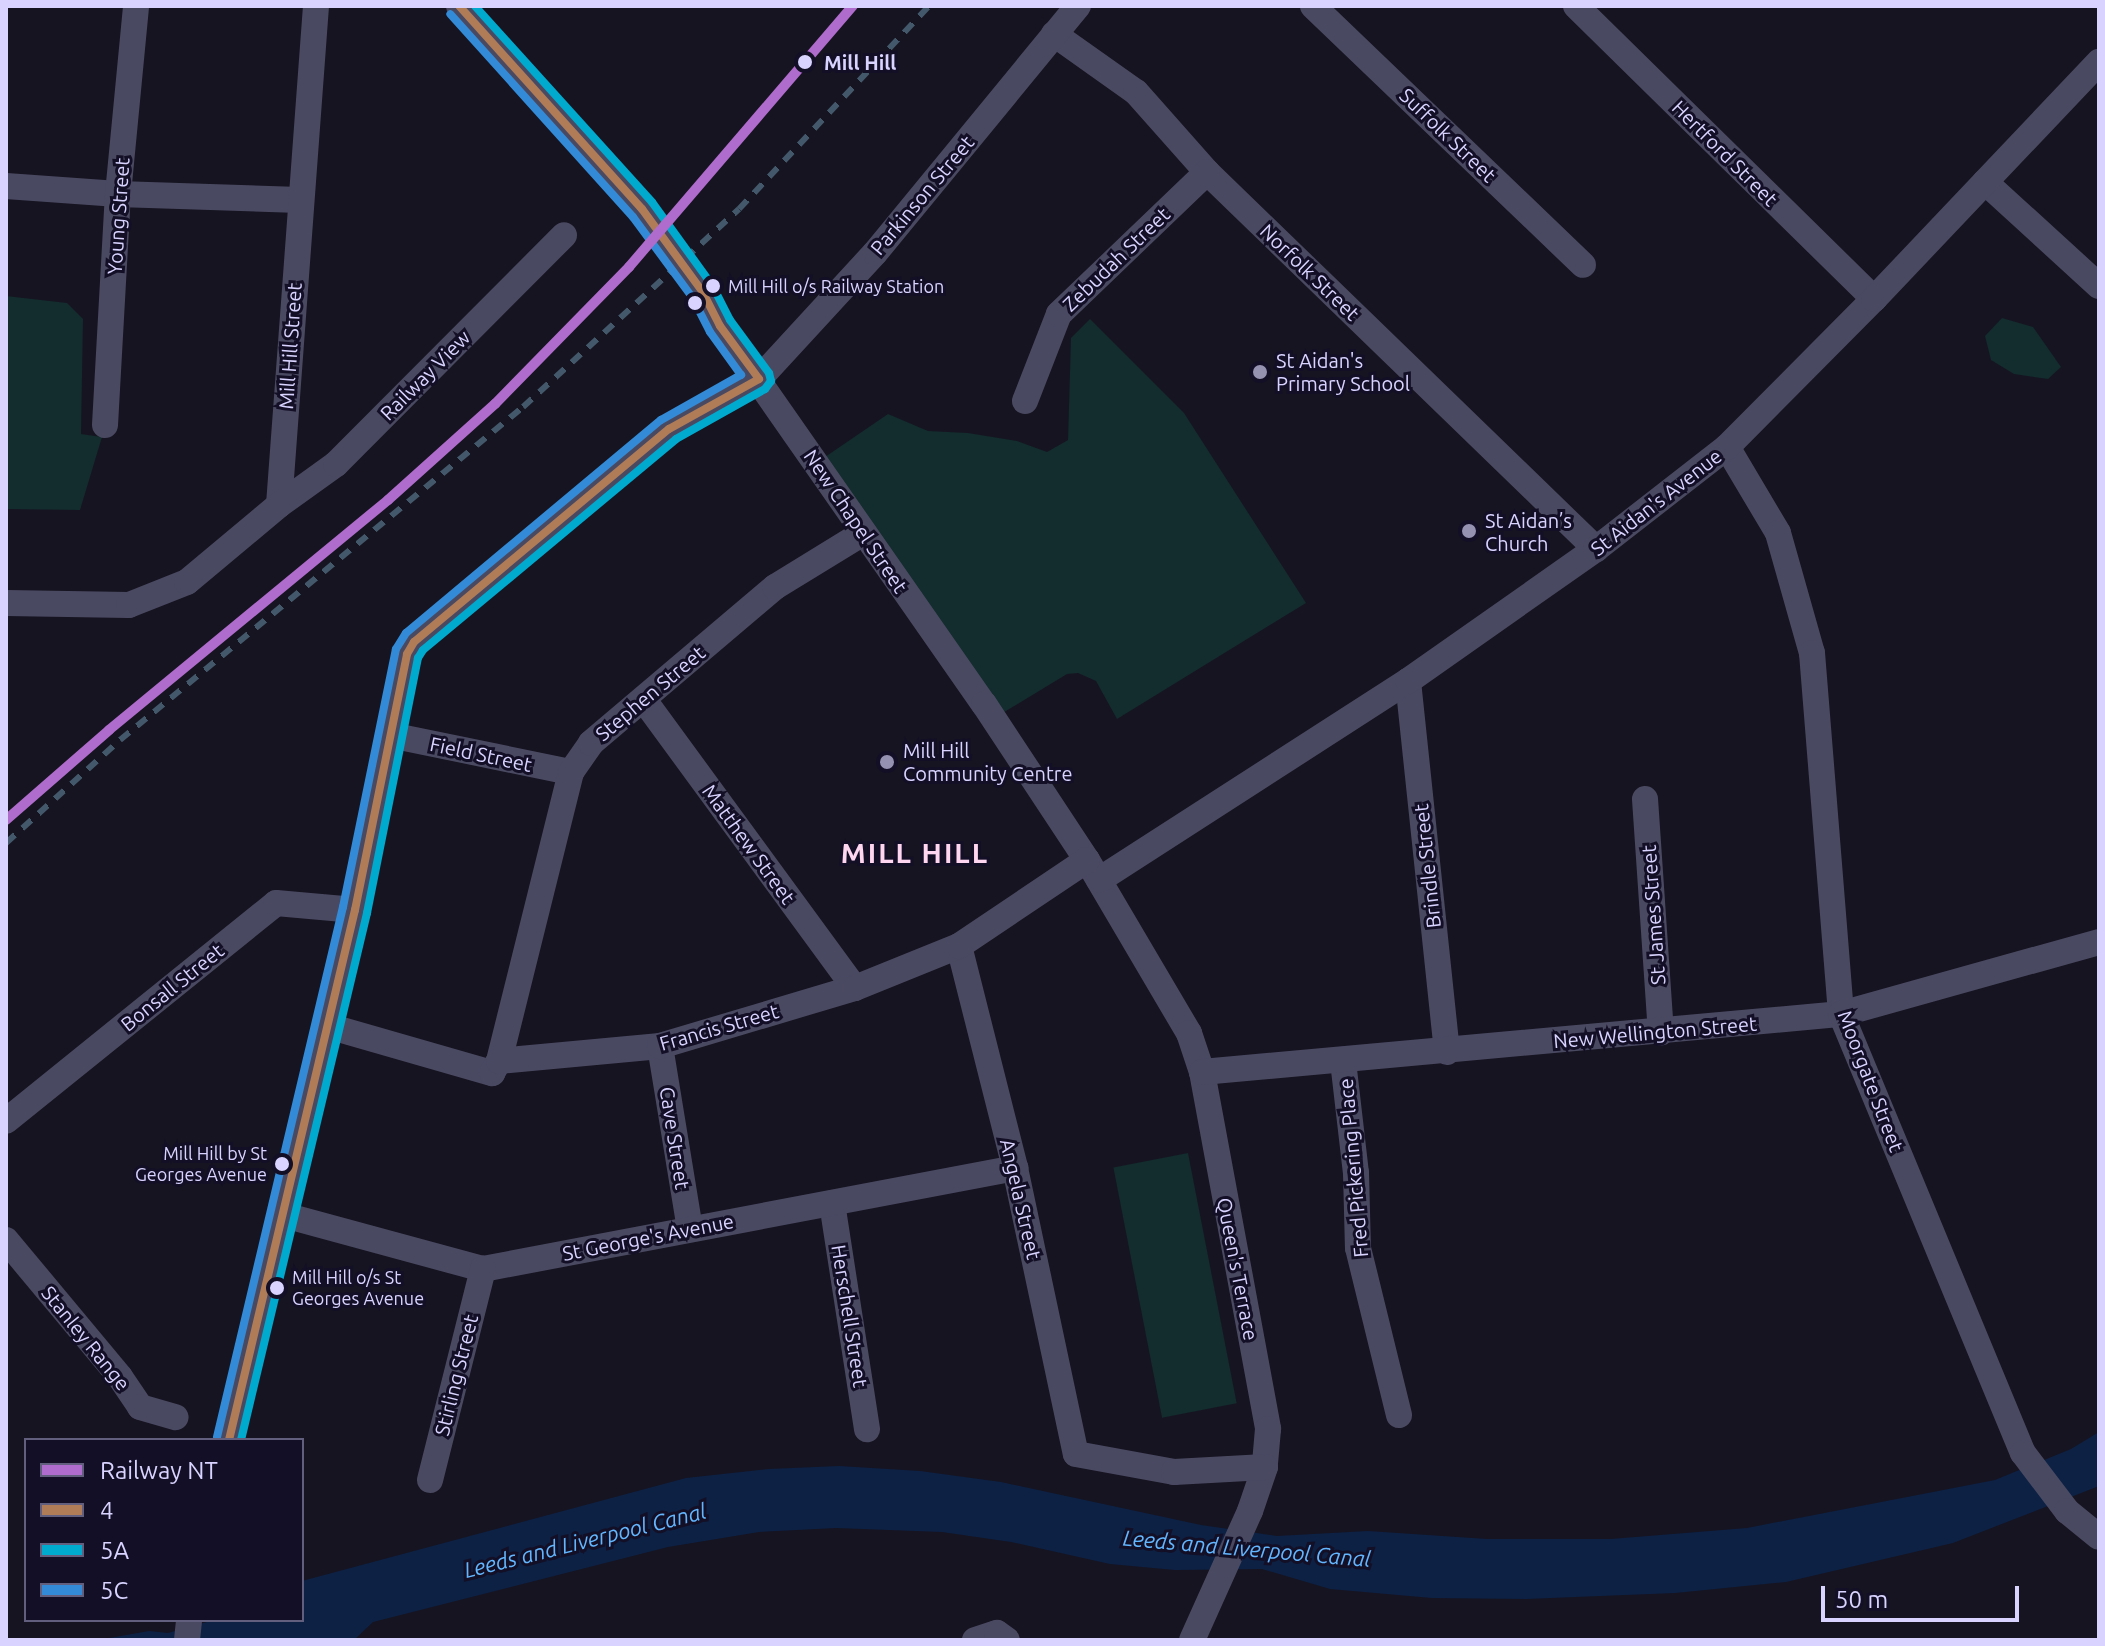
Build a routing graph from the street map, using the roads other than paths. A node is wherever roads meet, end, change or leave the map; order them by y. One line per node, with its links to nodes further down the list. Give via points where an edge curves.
1 (136, 6): 12 (street, Young Street)
2 (316, 6): 13 (street, Mill Hill Street)
3 (459, 6): 18 (street, New Chapel Street, bridge, via 642,209)
4 (1078, 6): 7 (street, Parkinson Street)
5 (1313, 6): 15 (street, Suffolk Street)
6 (1576, 6): 17 (street, Hertford Street)
7 (1054, 34): 9 (street, Norfolk Street, via 1136,92); 18 (street, Parkinson Street, via 875,253)
8 (2099, 62): 10 (street, St Aidan's Avenue)
9 (1207, 172): 19 (street, Zebudah Street, via 1059,314); 24 (street, Norfolk Street)
10 (1985, 182): 16 (street); 17 (street, St Aidan's Avenue)
11 (6, 186): 12 (street)
12 (118, 194): 13 (street); 20 (street, Young Street)
13 (300, 200): 22 (street, Mill Hill Street)
14 (564, 235): 22 (street, Railway View, via 336,464)
15 (1583, 265)
16 (2099, 286)
17 (1874, 299): 21 (street, St Aidan's Avenue)
18 (759, 379): 23 (street, New Chapel Street); 28 (street, Parkinson Street, via 669,429 414,642)
19 (1025, 401)
20 (105, 425)
21 (1727, 447): 24 (street, St Aidan's Avenue); 36 (street, Moorgate Street, via 1778,533 1812,653)
22 (279, 505): 25 (street, via 187,582 129,605)
23 (863, 533): 27 (street, Stephen Street, via 775,587); 31 (street, New Chapel Street)
24 (1596, 549): 26 (street, St Aidan's Avenue)
25 (6, 603)
26 (1408, 681): 31 (street, St Aidan's Avenue); 40 (street, Brindle Street)
27 (644, 700): 29 (street, Stephen Street, via 591,743); 35 (street, Matthew Street)
28 (390, 735): 29 (street, Field Street); 32 (street, Parkinson Street)
29 (571, 772): 41 (street, Stephen Street)
30 (1645, 799): 38 (street, St James Street)
31 (1093, 870): 34 (street, Francis Street); 43 (street, New Chapel Street, via 1189,1033)
32 (355, 910): 37 (street, Parkinson Street); 44 (street, Bonsall Street, via 276,903)
33 (2099, 942): 36 (street, New Wellington Street)
34 (959, 946): 35 (street, Francis Street); 45 (street, Angela Street)
35 (855, 988): 39 (street, Francis Street)
36 (1841, 1014): 38 (street, New Wellington Street); 57 (street, Moorgate Street, via 2023,1453 2067,1511)
37 (328, 1026): 41 (street, Francis Street, via 492,1073); 47 (street, Parkinson Street)
38 (1661, 1032): 40 (street, New Wellington Street)
39 (660, 1046): 41 (street, Francis Street); 48 (street, Cave Street)
40 (1447, 1052): 42 (street, New Wellington Street)
41 (499, 1061)
42 (1343, 1061): 43 (street, New Wellington Street); 51 (street, Fred Pickering Place, via 1356,1173 1358,1248)
43 (1202, 1072): 55 (street, Queen's Terrace, via 1268,1429)
44 (6, 1121)
45 (1015, 1168): 46 (street, St George's Avenue); 55 (street, Angela Street, via 1076,1454 1174,1472)
46 (832, 1203): 48 (street, St George's Avenue); 53 (street, Herschell Street)
47 (284, 1215): 50 (street, St George's Avenue); 54 (street, Parkinson Street)
48 (690, 1229): 50 (street, St George's Avenue)
49 (6, 1240): 52 (street, Stanley Range, via 140,1407)
50 (483, 1269): 56 (street, Stirling Street)
51 (1399, 1415)
52 (176, 1417)
53 (867, 1429)
54 (229, 1438)
55 (1265, 1467): 60 (street, Queen's Terrace, via 1215,1596)
56 (430, 1480)
57 (2099, 1537)
58 (975, 1640): 59 (street, via 997,1633)
59 (1007, 1640)
60 (1192, 1640)

